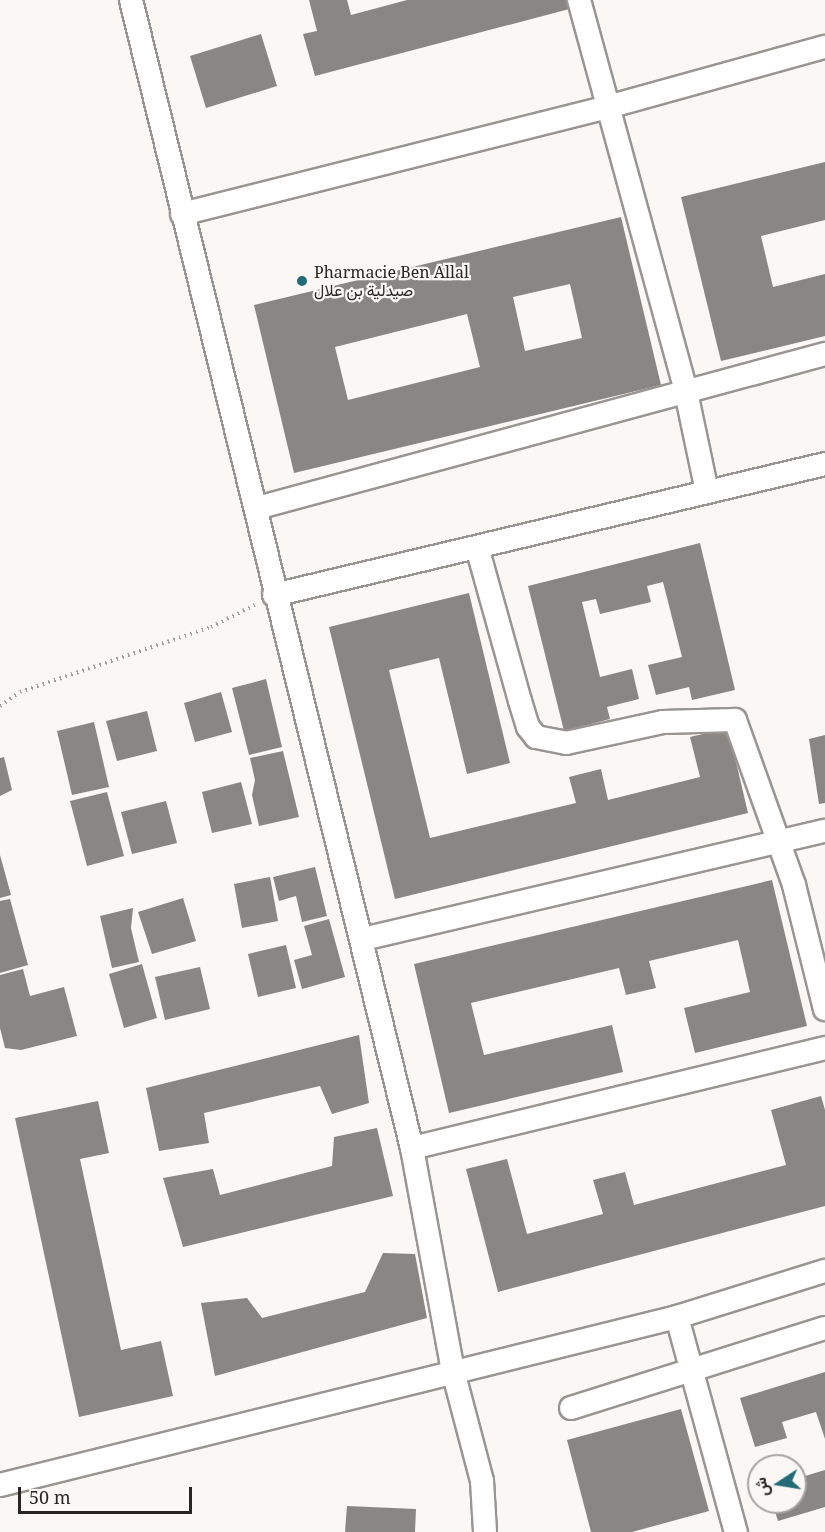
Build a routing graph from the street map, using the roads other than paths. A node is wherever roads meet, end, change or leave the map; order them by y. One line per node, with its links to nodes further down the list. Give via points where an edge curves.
1 (131, 0): 5 (street)
2 (579, 0): 4 (street)
3 (825, 47): 4 (street)
4 (608, 107): 5 (street); 7 (street)
5 (182, 214): 10 (street)
6 (825, 354): 7 (street)
7 (686, 392): 9 (street); 10 (street)
8 (825, 464): 9 (street)
9 (707, 492): 11 (street)
10 (257, 507): 12 (street)
11 (477, 547): 12 (street); 14 (street, via 519,701 536,737 567,743 663,722 735,720)
12 (274, 595): 15 (street)
13 (825, 831): 14 (street)
14 (777, 842): 15 (street); 16 (street, via 794,885)
15 (363, 939): 18 (street)
16 (825, 1009)
17 (825, 1048): 18 (street)
18 (412, 1148): 23 (street)
19 (825, 1271): 20 (street)
20 (677, 1317): 22 (street); 23 (street)
21 (825, 1328): 22 (street)
22 (690, 1369): 24 (street); 27 (street)
23 (453, 1371): 25 (street); 26 (street, via 482,1481)
24 (571, 1408)
25 (1, 1482)
26 (485, 1532)
27 (736, 1532)

